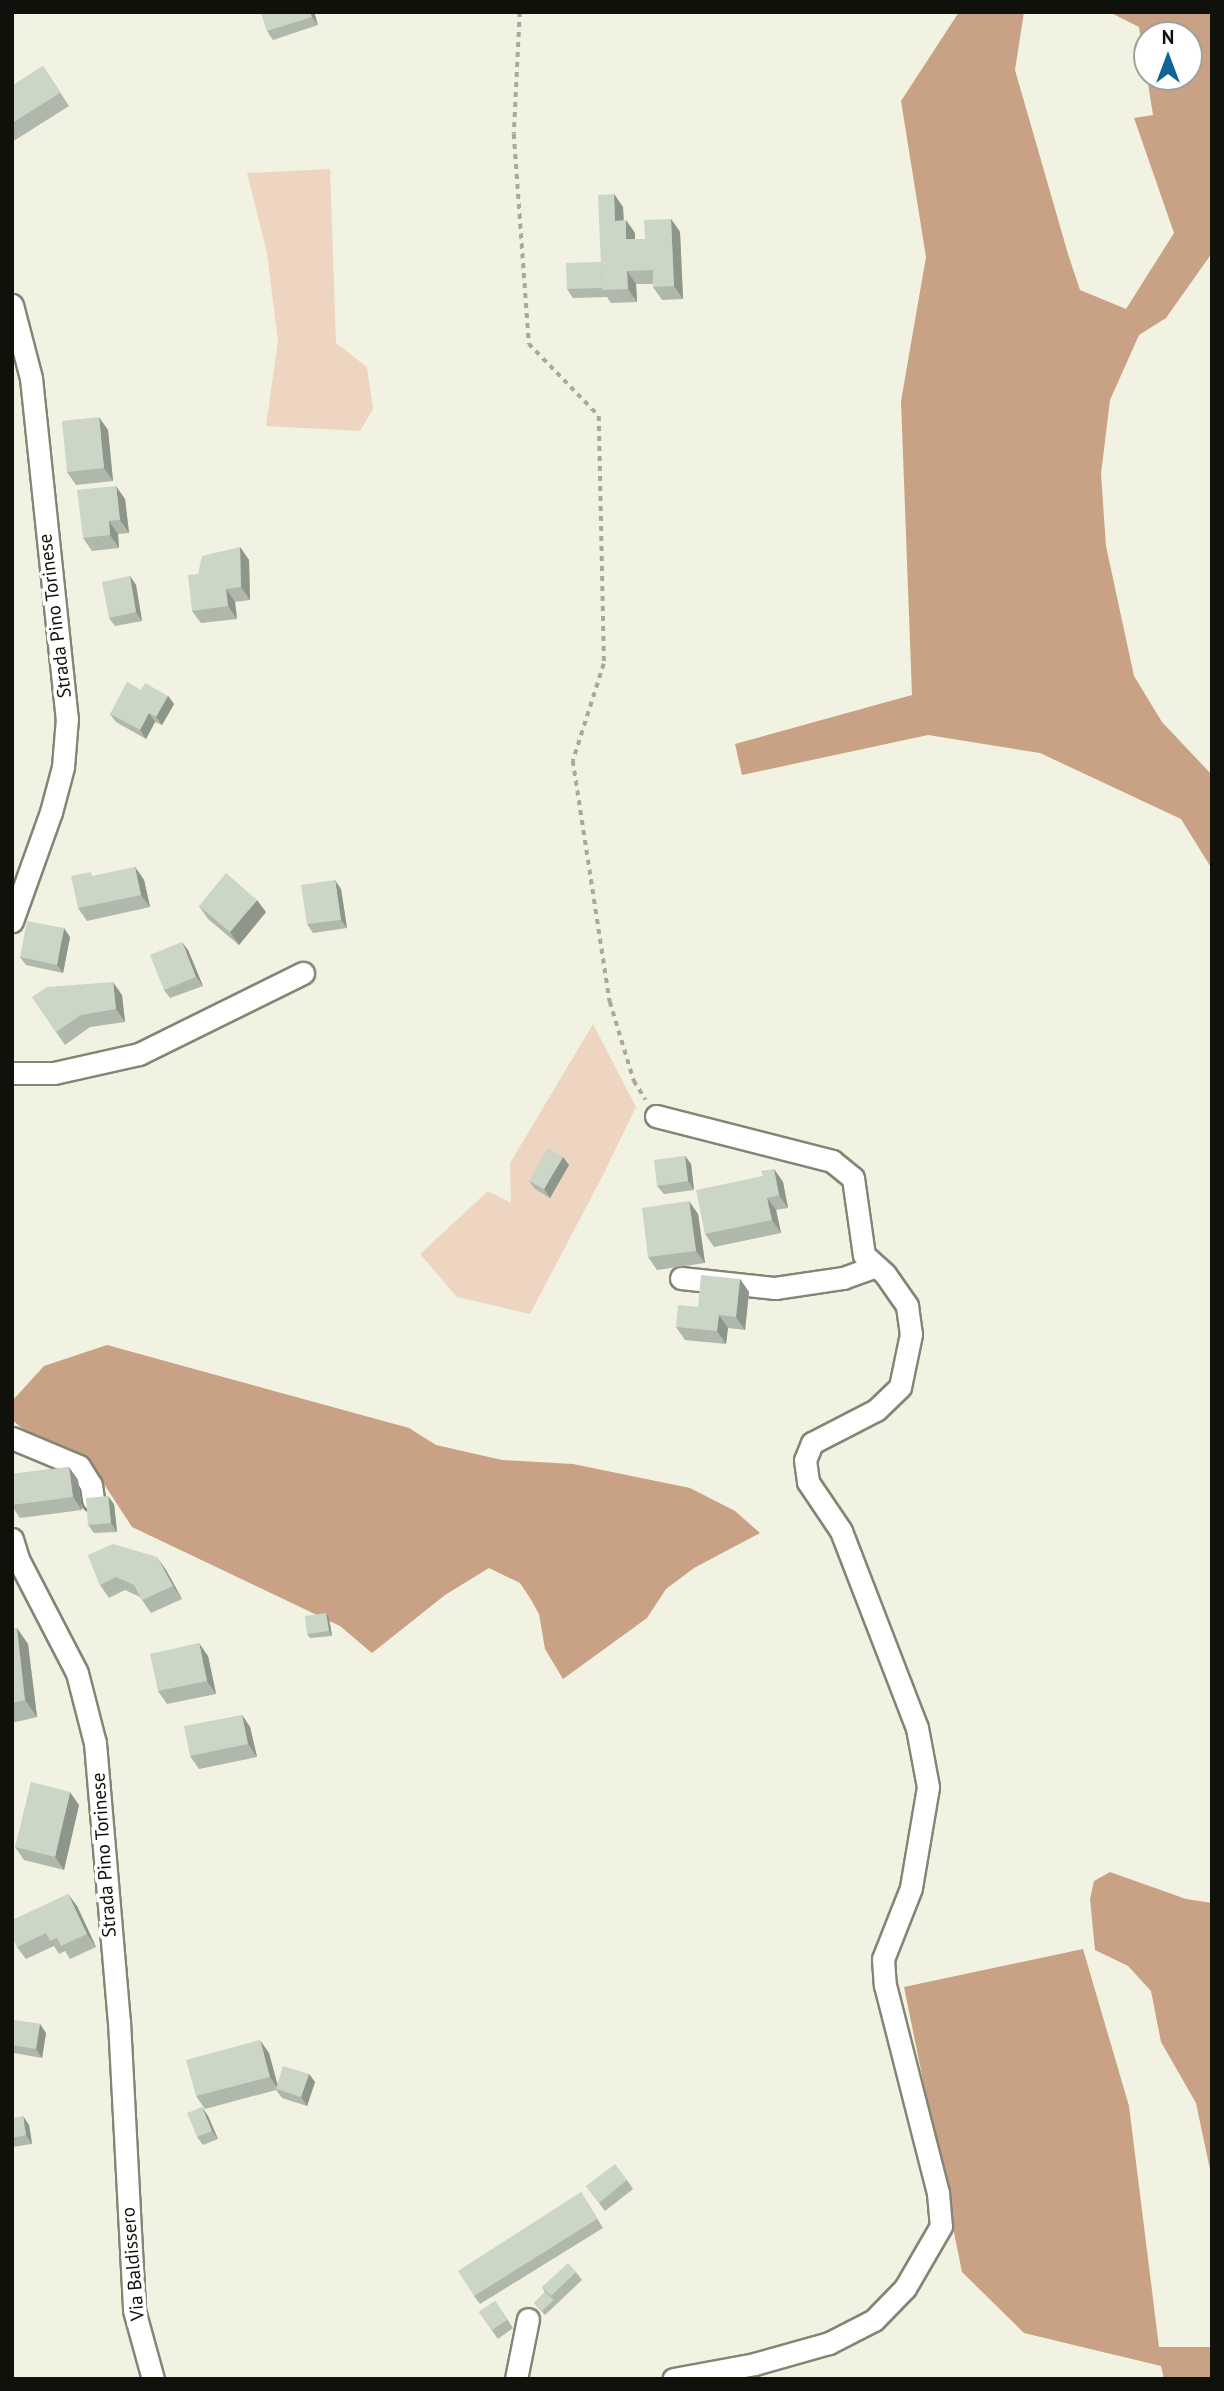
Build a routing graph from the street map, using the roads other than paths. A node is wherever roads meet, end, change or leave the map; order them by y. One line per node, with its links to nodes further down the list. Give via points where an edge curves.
1 (12, 305): 2 (street, Strada Pino Torinese, via 31,378 67,718 63,767)
2 (12, 921)
3 (303, 973): 4 (street, via 139,1054 54,1073)
4 (12, 1073)
5 (656, 1116): 6 (street, via 832,1161 853,1178 864,1255)
6 (876, 1266): 7 (street, via 842,1278 775,1288); 15 (street, via 907,1306 911,1334 900,1387 876,1410 812,1443 805,1460 808,1482 841,1531 917,1728 928,1787 911,1888 883,1959 884,1985 938,2193 941,2226 905,2288 874,2320 829,2343 755,2364)
7 (681, 1278)
8 (12, 1438): 9 (street, via 79,1466 91,1485)
9 (93, 1500)
10 (14, 1552): 11 (street, Strada Pino Torinese, via 77,1673 95,1743)
11 (128, 2189): 13 (street, Via Baldissero, via 134,2310)
12 (528, 2319): 14 (street)
13 (153, 2379)
14 (516, 2379)
15 (673, 2379)

